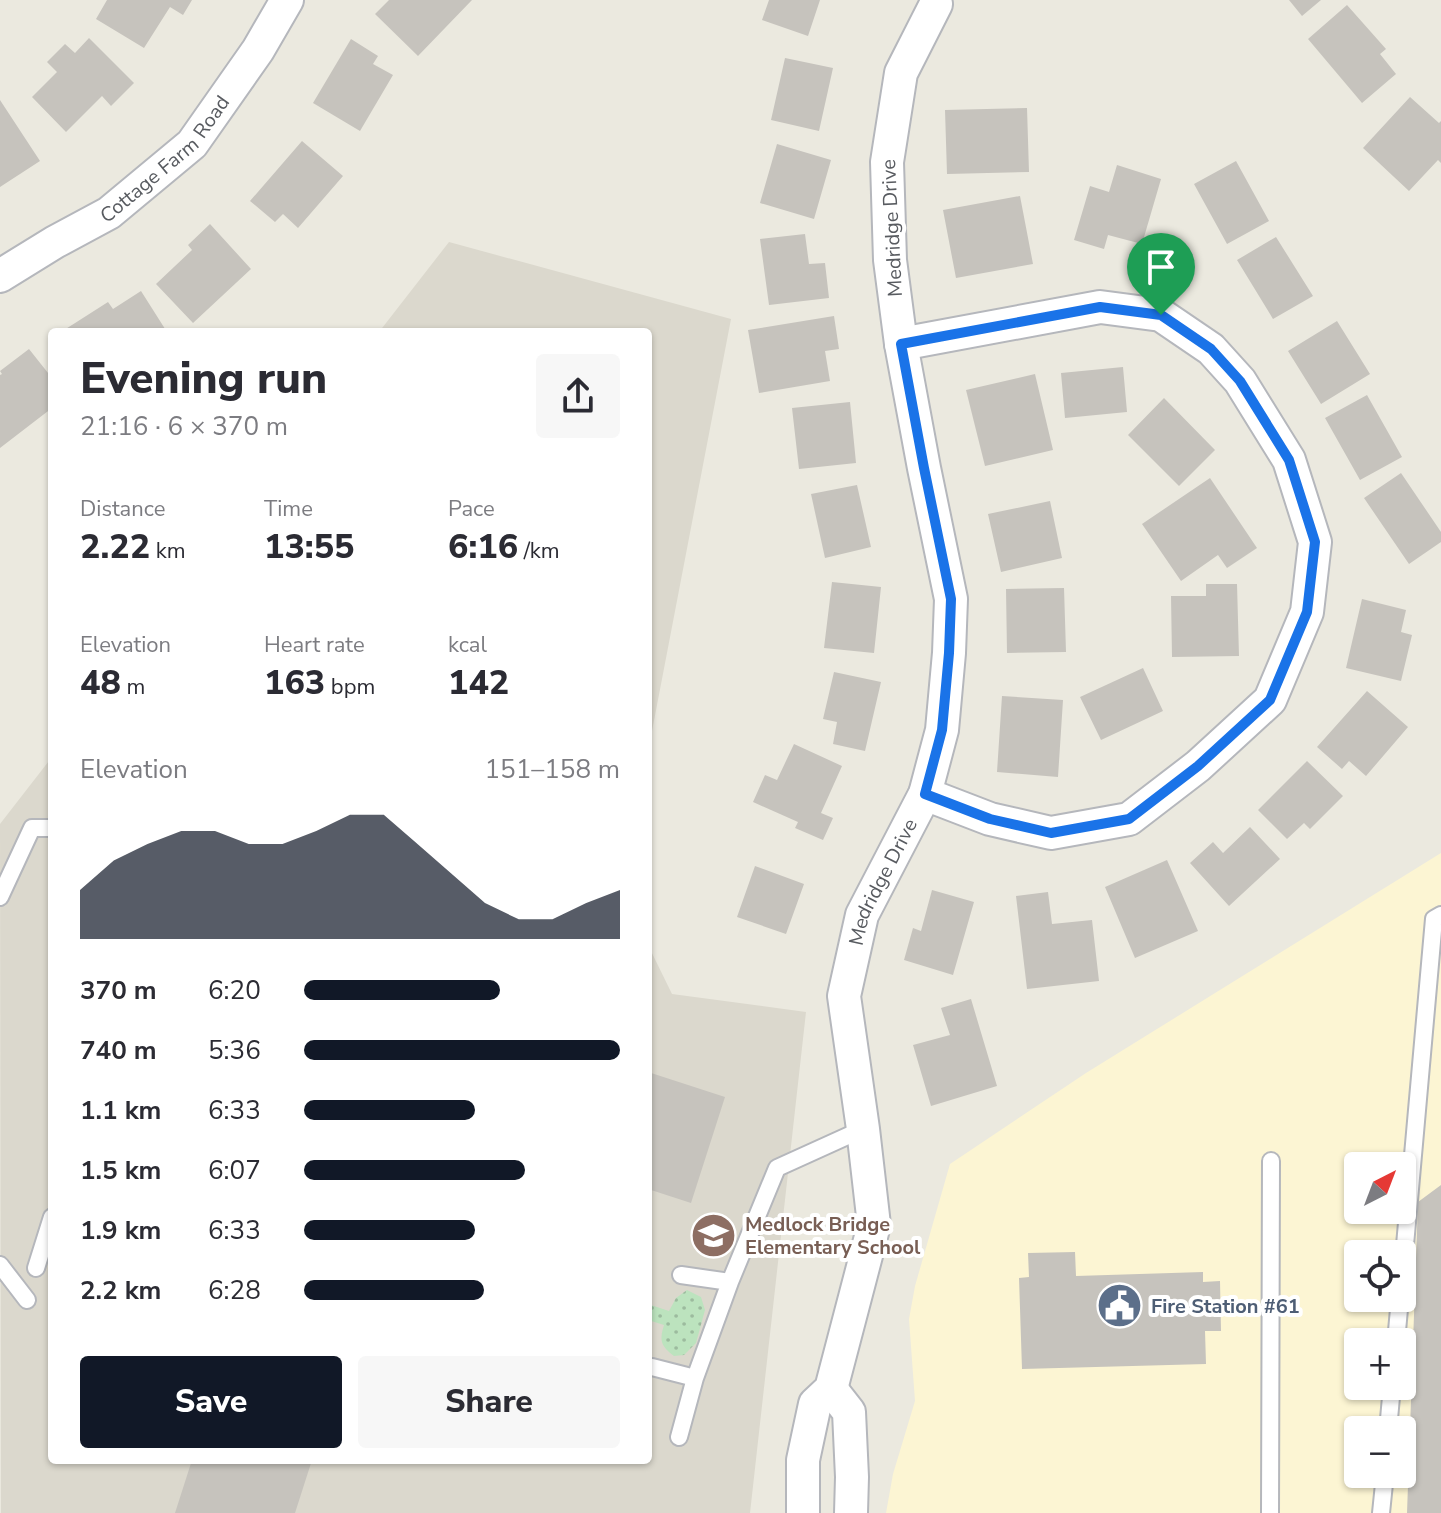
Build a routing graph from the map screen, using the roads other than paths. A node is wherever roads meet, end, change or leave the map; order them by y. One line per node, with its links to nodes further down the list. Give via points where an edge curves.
1 (287, 0): 3 (street, Cottage Farm Road, via 192,144 109,213)
2 (936, 4): 4 (street, Medridge Drive, via 901,73 887,162 890,260)
3 (0, 276)
4 (901, 344): 5 (street, Medridge Drive, via 951,599 942,730); 5 (street, via 1100,307 1161,315 1211,349 1240,381 1289,460 1315,542 1307,612 1270,700 1129,819 1051,833 990,819)
5 (925, 794): 9 (street, Medridge Drive, via 862,915 844,996)
6 (48, 828): 7 (lane, via 32,828)
7 (0, 897)
8 (1441, 915): 12 (lane, via 1434,919)
9 (863, 1129): 16 (lane, via 777,1168); 20 (street, Medridge Drive, via 874,1225)
10 (1271, 1161): 25 (lane)
11 (48, 1230): 14 (lane)
12 (1405, 1240)
13 (0, 1265): 17 (lane)
14 (36, 1268)
15 (681, 1275): 16 (lane)
16 (730, 1282): 19 (lane)
17 (27, 1300)
18 (652, 1367): 19 (lane)
19 (695, 1378): 21 (lane)
20 (831, 1389): 23 (street, Medridge Drive, via 815,1404 803,1460); 24 (street, via 849,1412)
21 (679, 1437)
22 (1384, 1488): 26 (lane)
23 (803, 1513)
24 (851, 1513)
25 (1270, 1513)
26 (1381, 1513)

